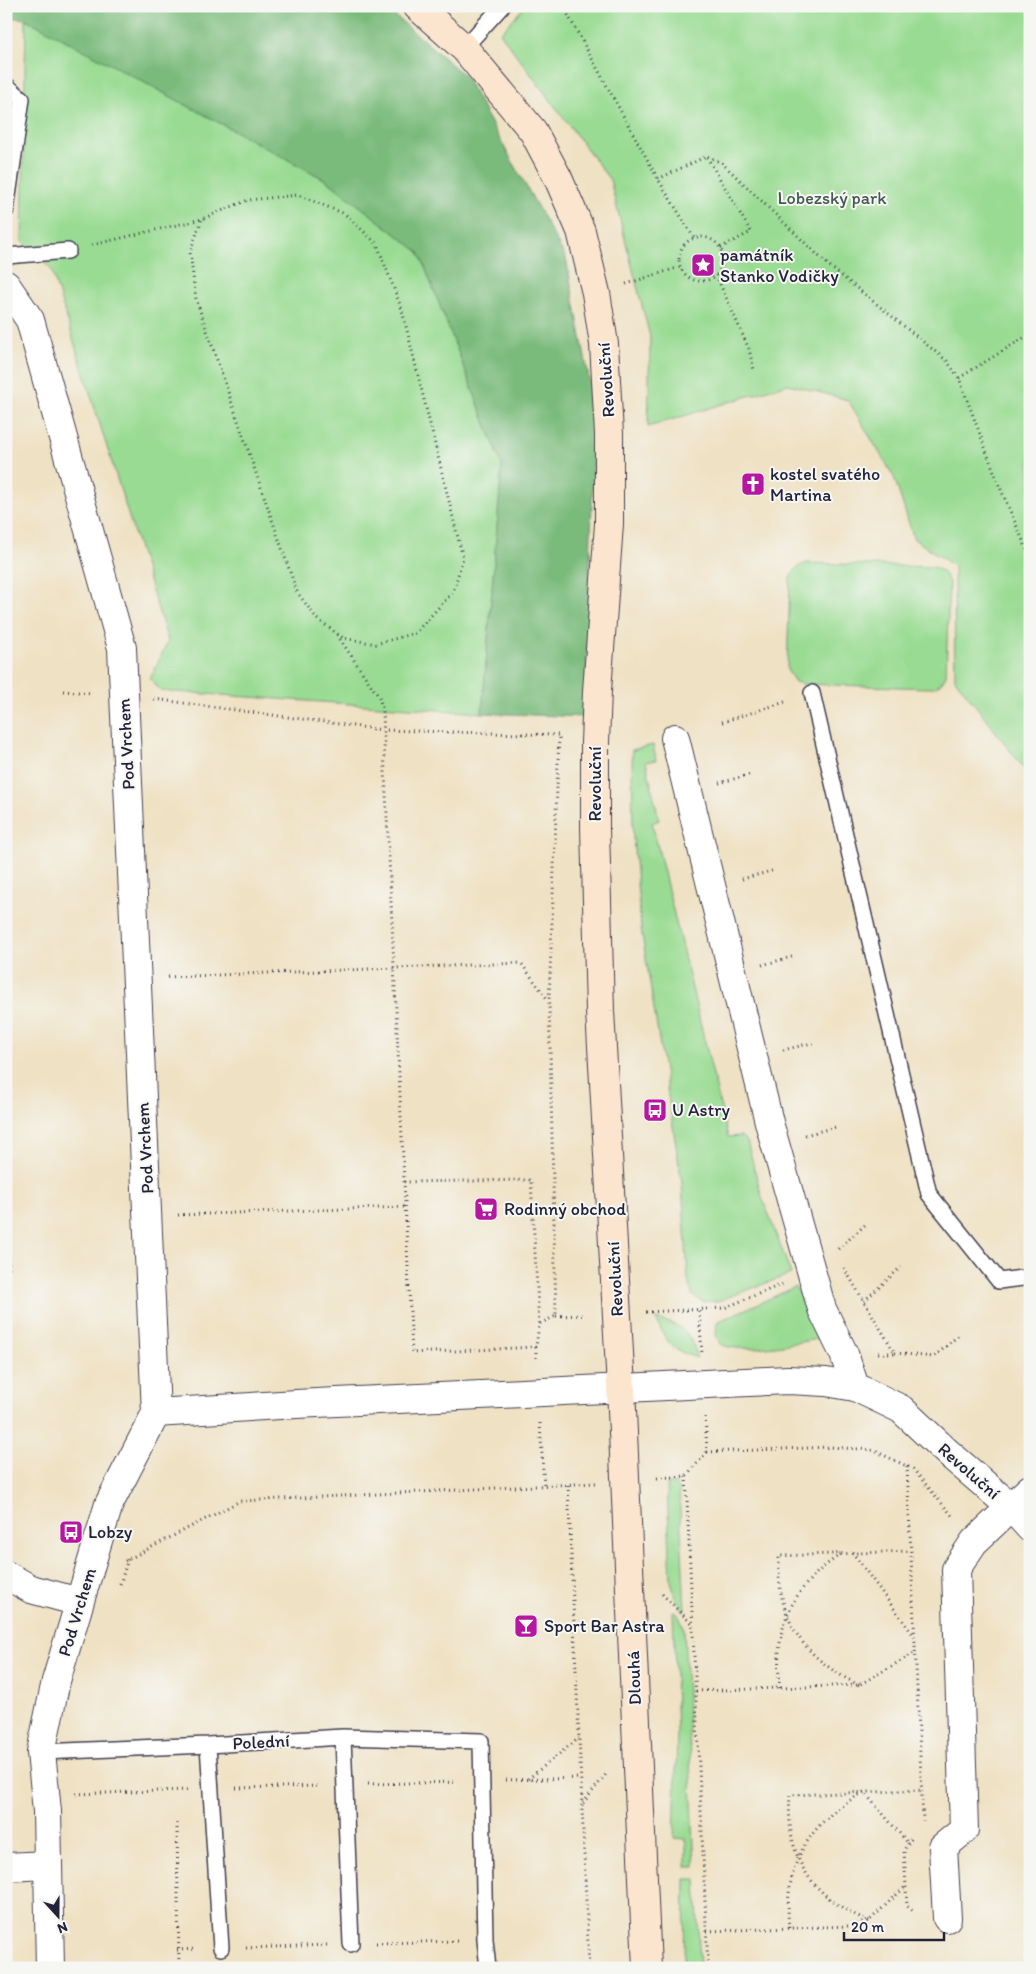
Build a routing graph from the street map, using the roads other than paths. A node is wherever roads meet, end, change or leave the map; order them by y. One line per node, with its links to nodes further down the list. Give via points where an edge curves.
1 (417, 6): 3 (street, Revoluční)
2 (502, 6): 3 (lane)
3 (464, 48): 13 (street, Revoluční, via 532,131 558,178 581,231 604,344 609,524 597,691 595,820 600,1011)
4 (6, 86): 5 (lane, via 22,99)
5 (6, 210)
6 (68, 251): 7 (lane)
7 (6, 256)
8 (6, 285): 14 (street, Pod Vrchem, via 30,320 122,648)
9 (812, 693): 11 (lane, via 929,1194 999,1281)
10 (675, 738): 12 (street, via 770,1126 822,1309 844,1354)
11 (1030, 1277)
12 (854, 1387): 13 (street, Revoluční, via 788,1380); 15 (street, Revoluční, via 902,1409 948,1453)
13 (621, 1388): 14 (street); 29 (street, Dlouhá)
14 (156, 1413): 18 (street, Pod Vrchem, via 109,1504)
15 (1020, 1498): 16 (street, Revoluční); 24 (street, via 974,1542 956,1569 964,1830 943,1847)
16 (1030, 1528)
17 (6, 1575): 18 (street, via 31,1589)
18 (83, 1592): 21 (street, Pod Vrchem, via 56,1681)
19 (343, 1737): 20 (lane, Polední); 25 (lane); 28 (lane, Polední, via 481,1740)
20 (208, 1745): 21 (lane, Polední); 26 (lane)
21 (40, 1752): 22 (street, Pod Vrchem, via 47,1811)
22 (47, 1865): 23 (street); 27 (street, Pod Vrchem)
23 (6, 1867)
24 (947, 1918)
25 (350, 1944)
26 (221, 1948)
27 (50, 1968)
28 (488, 1968)
29 (647, 1968)

